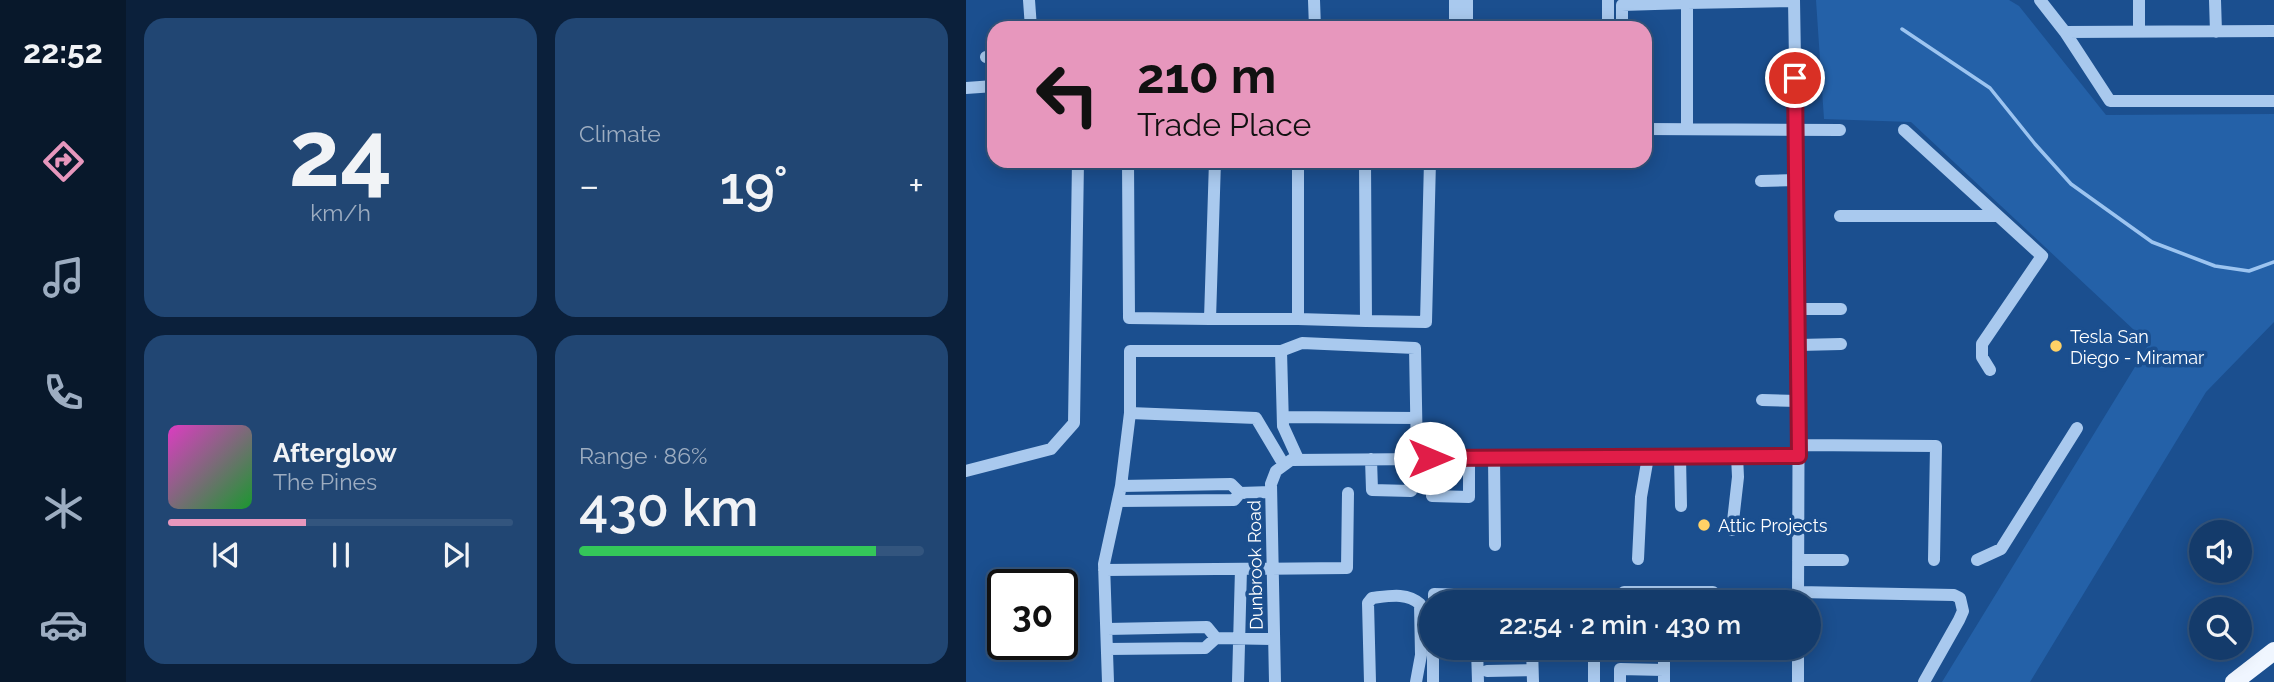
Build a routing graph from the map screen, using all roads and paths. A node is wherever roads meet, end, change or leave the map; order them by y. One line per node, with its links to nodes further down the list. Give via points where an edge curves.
1 (1029, 0): 11 (street)
2 (1314, 0): 12 (street)
3 (1454, 0): 13 (street)
4 (1467, 0): 14 (street)
5 (1608, 0): 15 (street)
6 (1794, 0): 10 (street); 26 (street)
7 (2040, 0): 18 (street)
8 (2139, 0): 19 (street)
9 (2215, 0): 20 (street)
10 (1687, 3): 16 (street, via 1622,5); 25 (street)
11 (1030, 21)
12 (1315, 21)
13 (1455, 21)
14 (1467, 21)
15 (1608, 21)
16 (1622, 21)
17 (2274, 31): 20 (street)
18 (2065, 32): 19 (street); 23 (street, via 2110,101)
19 (2139, 32): 20 (street)
20 (2216, 32)
21 (987, 86): 22 (street)
22 (966, 88)
23 (2274, 101)
24 (1652, 129): 25 (street)
25 (1687, 129): 26 (street)
26 (1796, 129): 27 (street); 35 (street)
27 (1840, 130)
28 (1905, 130): 38 (street)
29 (1078, 168): 65 (street, via 1074,423 1051,449)
30 (1128, 168): 41 (street, via 1129,318)
31 (1215, 168): 41 (street)
32 (1298, 168): 42 (street)
33 (1365, 168): 43 (street)
34 (1430, 168): 43 (street, via 1426,322)
35 (1796, 180): 36 (street); 39 (street)
36 (1761, 181)
37 (1840, 216): 38 (street)
38 (1998, 216): 47 (street, via 2042,256 1982,344 1982,356)
39 (1799, 309): 40 (street); 45 (street)
40 (1841, 309)
41 (1210, 319): 42 (street)
42 (1298, 319): 43 (street)
43 (1366, 321)
44 (1841, 344): 45 (street)
45 (1799, 345): 49 (street)
46 (1281, 351): 50 (street, via 1130,351); 51 (street, via 1302,343 1415,348); 52 (street)
47 (1990, 370)
48 (1762, 400): 49 (street)
49 (1798, 401): 55 (street)
50 (1130, 413): 54 (street, via 1256,418); 66 (street)
51 (1416, 418): 52 (street); 63 (street)
52 (1283, 422): 54 (street); 61 (street)
53 (2077, 428): 78 (street, via 2001,549)
54 (1266, 436): 64 (street)
55 (1799, 450): 56 (street); 75 (street); 77 (street, via 1936,446)
56 (1737, 456): 58 (street); 72 (street)
57 (1648, 457): 58 (street); 60 (street); 74 (street)
58 (1680, 457): 71 (street)
59 (1469, 458): 60 (street); 63 (street); 63 (street, via 1469,497 1432,496)
60 (1494, 458): 73 (street)
61 (1298, 459): 62 (street); 64 (street)
62 (1371, 459): 63 (street); 63 (street, via 1372,491 1411,491)
63 (1419, 459)
64 (1284, 465): 67 (street, Dunbrook Road, via 1276,471)
65 (966, 471)
66 (1121, 486): 68 (street, via 1231,484); 70 (street)
67 (1271, 492): 68 (street); 80 (street, Dunbrook Road)
68 (1240, 493): 70 (street, via 1234,500)
69 (1348, 493): 80 (street, via 1347,568)
70 (1118, 501): 81 (street)
71 (1681, 506)
72 (1732, 530)
73 (1495, 545)
74 (1639, 559)
75 (1798, 560): 76 (street); 82 (street)
76 (1843, 560)
77 (1934, 560)
78 (1977, 560)
79 (1241, 569): 80 (street); 81 (street); 86 (street)
80 (1272, 569): 87 (street, Dunbrook Road)
81 (1104, 570): 84 (street)
82 (1798, 590)
83 (1821, 597): 107 (street, via 1960,598 1963,611)
84 (1107, 629): 85 (street, via 1207,627); 88 (street)
85 (1216, 638): 86 (street); 88 (street, via 1205,648)
86 (1240, 639): 87 (street); 98 (street)
87 (1273, 639): 99 (street, Dunbrook Road)
88 (1107, 649): 97 (street)
89 (2274, 651): 108 (main road)
90 (1433, 660): 102 (street)
91 (1477, 660): 103 (street)
92 (1594, 660): 104 (street)
93 (1798, 660): 106 (street)
94 (1487, 671): 95 (street)
95 (1533, 676)
96 (1664, 676): 105 (street, via 1620,669)
97 (1108, 682)
98 (1238, 682)
99 (1275, 682)
100 (1370, 682): 101 (street, via 1368,603 1391,595 1413,598 1420,604 1421,655)
101 (1416, 682)
102 (1433, 682)
103 (1478, 682)
104 (1594, 682)
105 (1620, 682)
106 (1798, 682)
107 (1924, 682)
108 (2234, 682)

